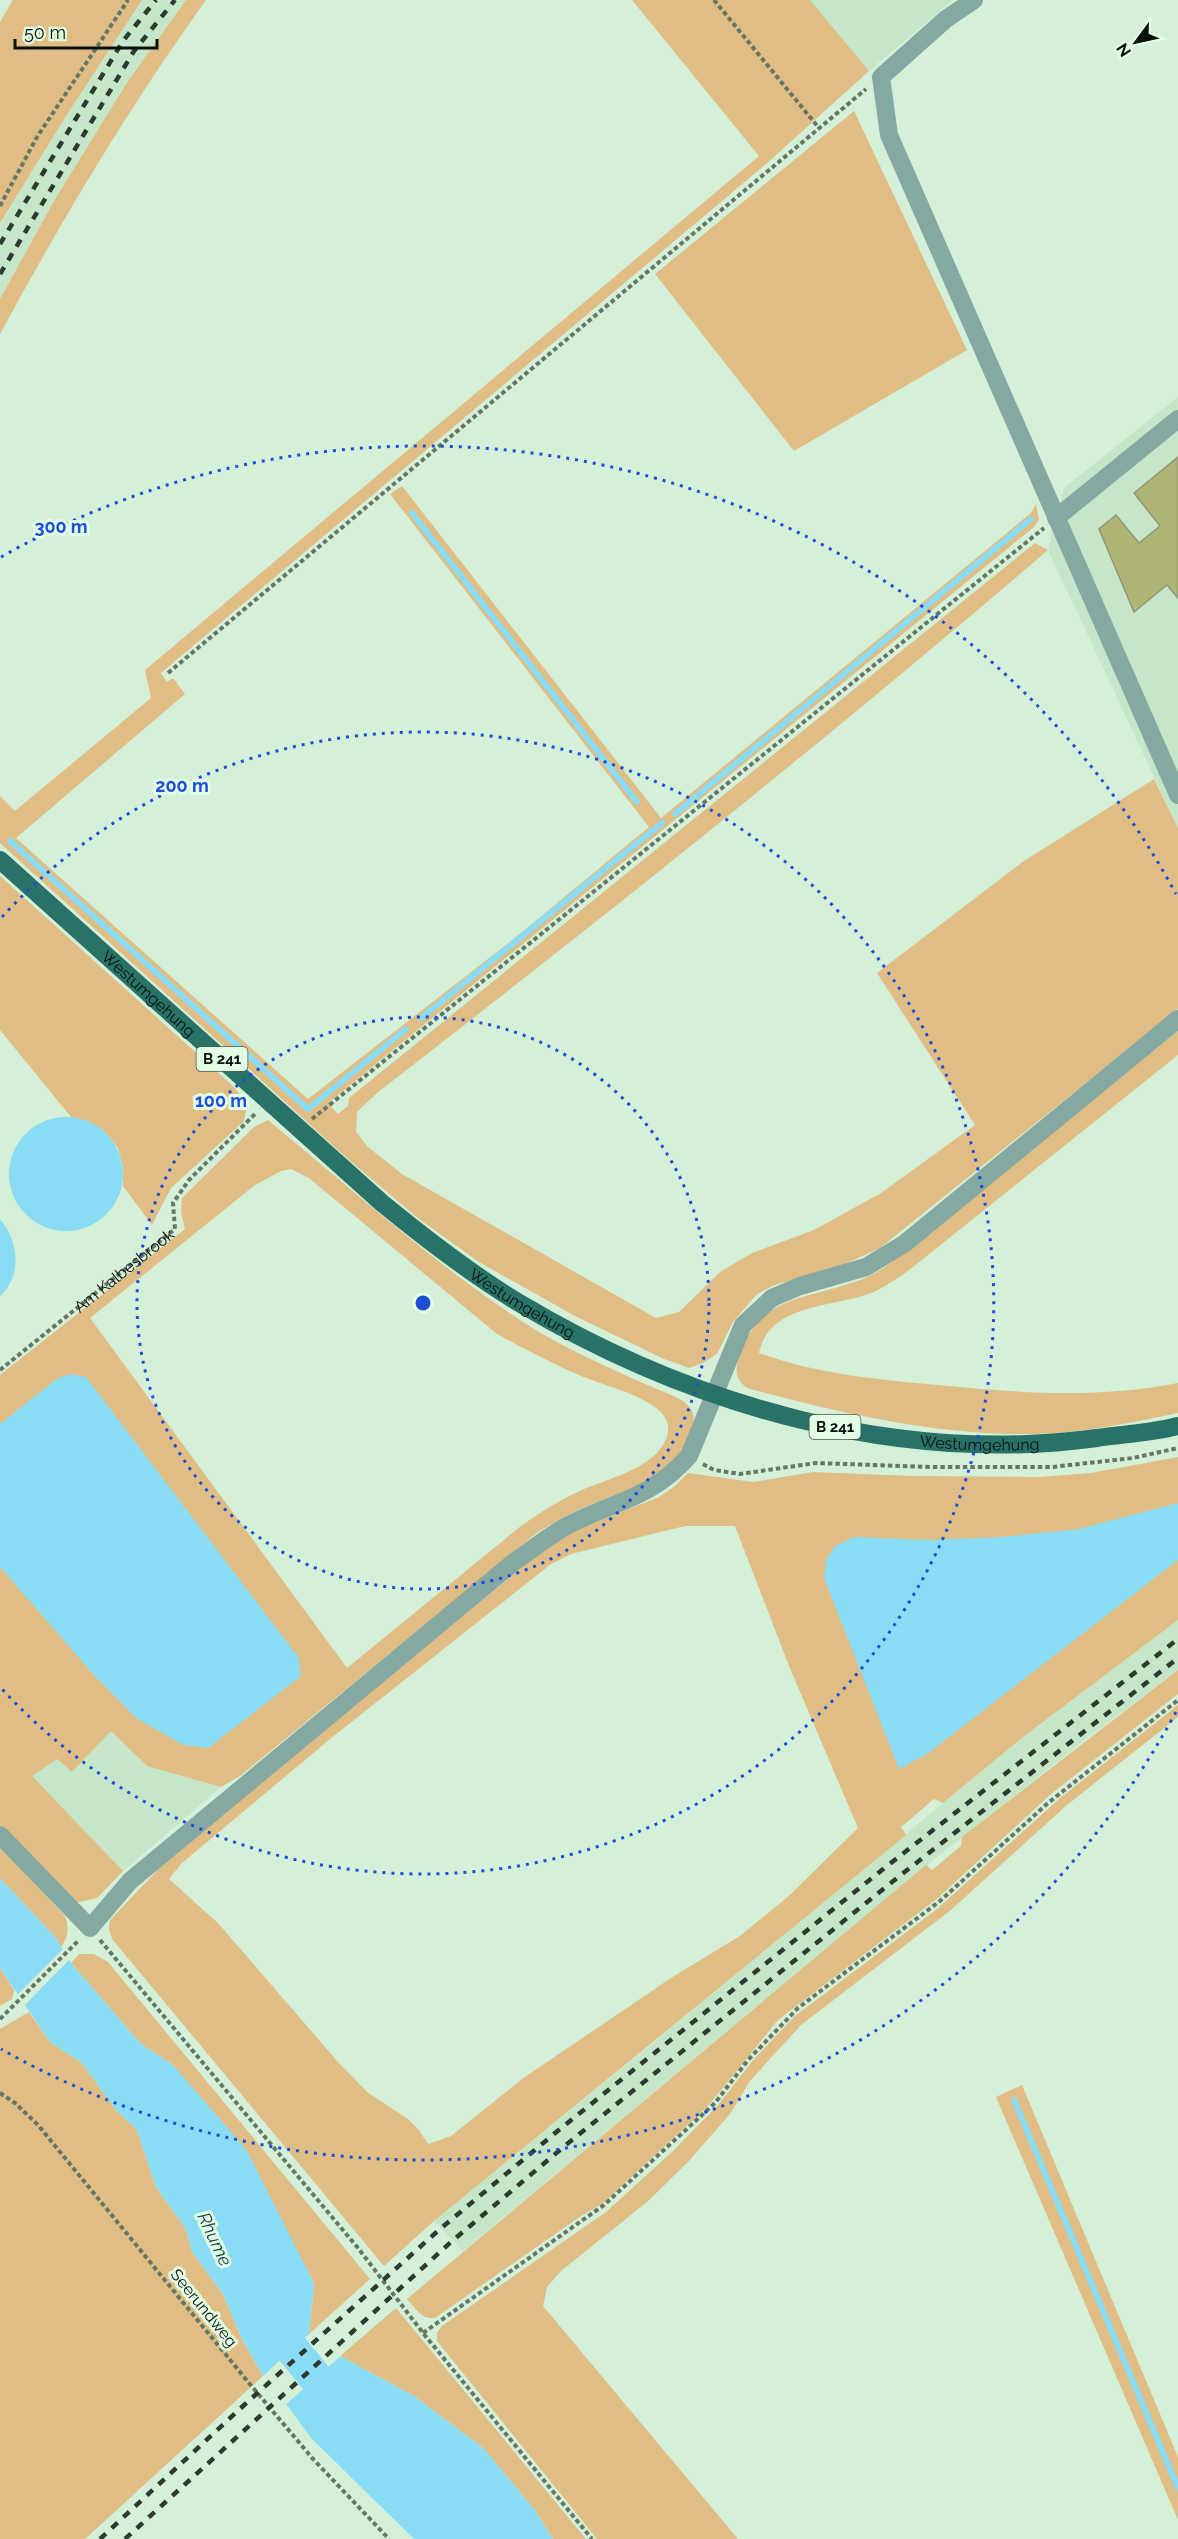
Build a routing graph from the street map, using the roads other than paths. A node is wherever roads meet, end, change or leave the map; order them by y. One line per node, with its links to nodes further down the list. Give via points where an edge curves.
1 (974, 0): 3 (street, via 881,77 889,135)
2 (1178, 419): 3 (street)
3 (1056, 518): 4 (street)
4 (1178, 795)
5 (0, 860): 7 (main road, Westumgehung / B 241, via 382,1203 426,1238 520,1304 588,1342)
6 (1178, 1019): 7 (street, via 903,1244 866,1267 772,1298 743,1325)
7 (712, 1395): 8 (main road, Westumgehung / B 241, via 813,1423 960,1445 1030,1445); 9 (street, via 688,1456 674,1472 656,1486 561,1529 514,1562 130,1881 90,1928)
8 (1178, 1426)
9 (0, 1835)

